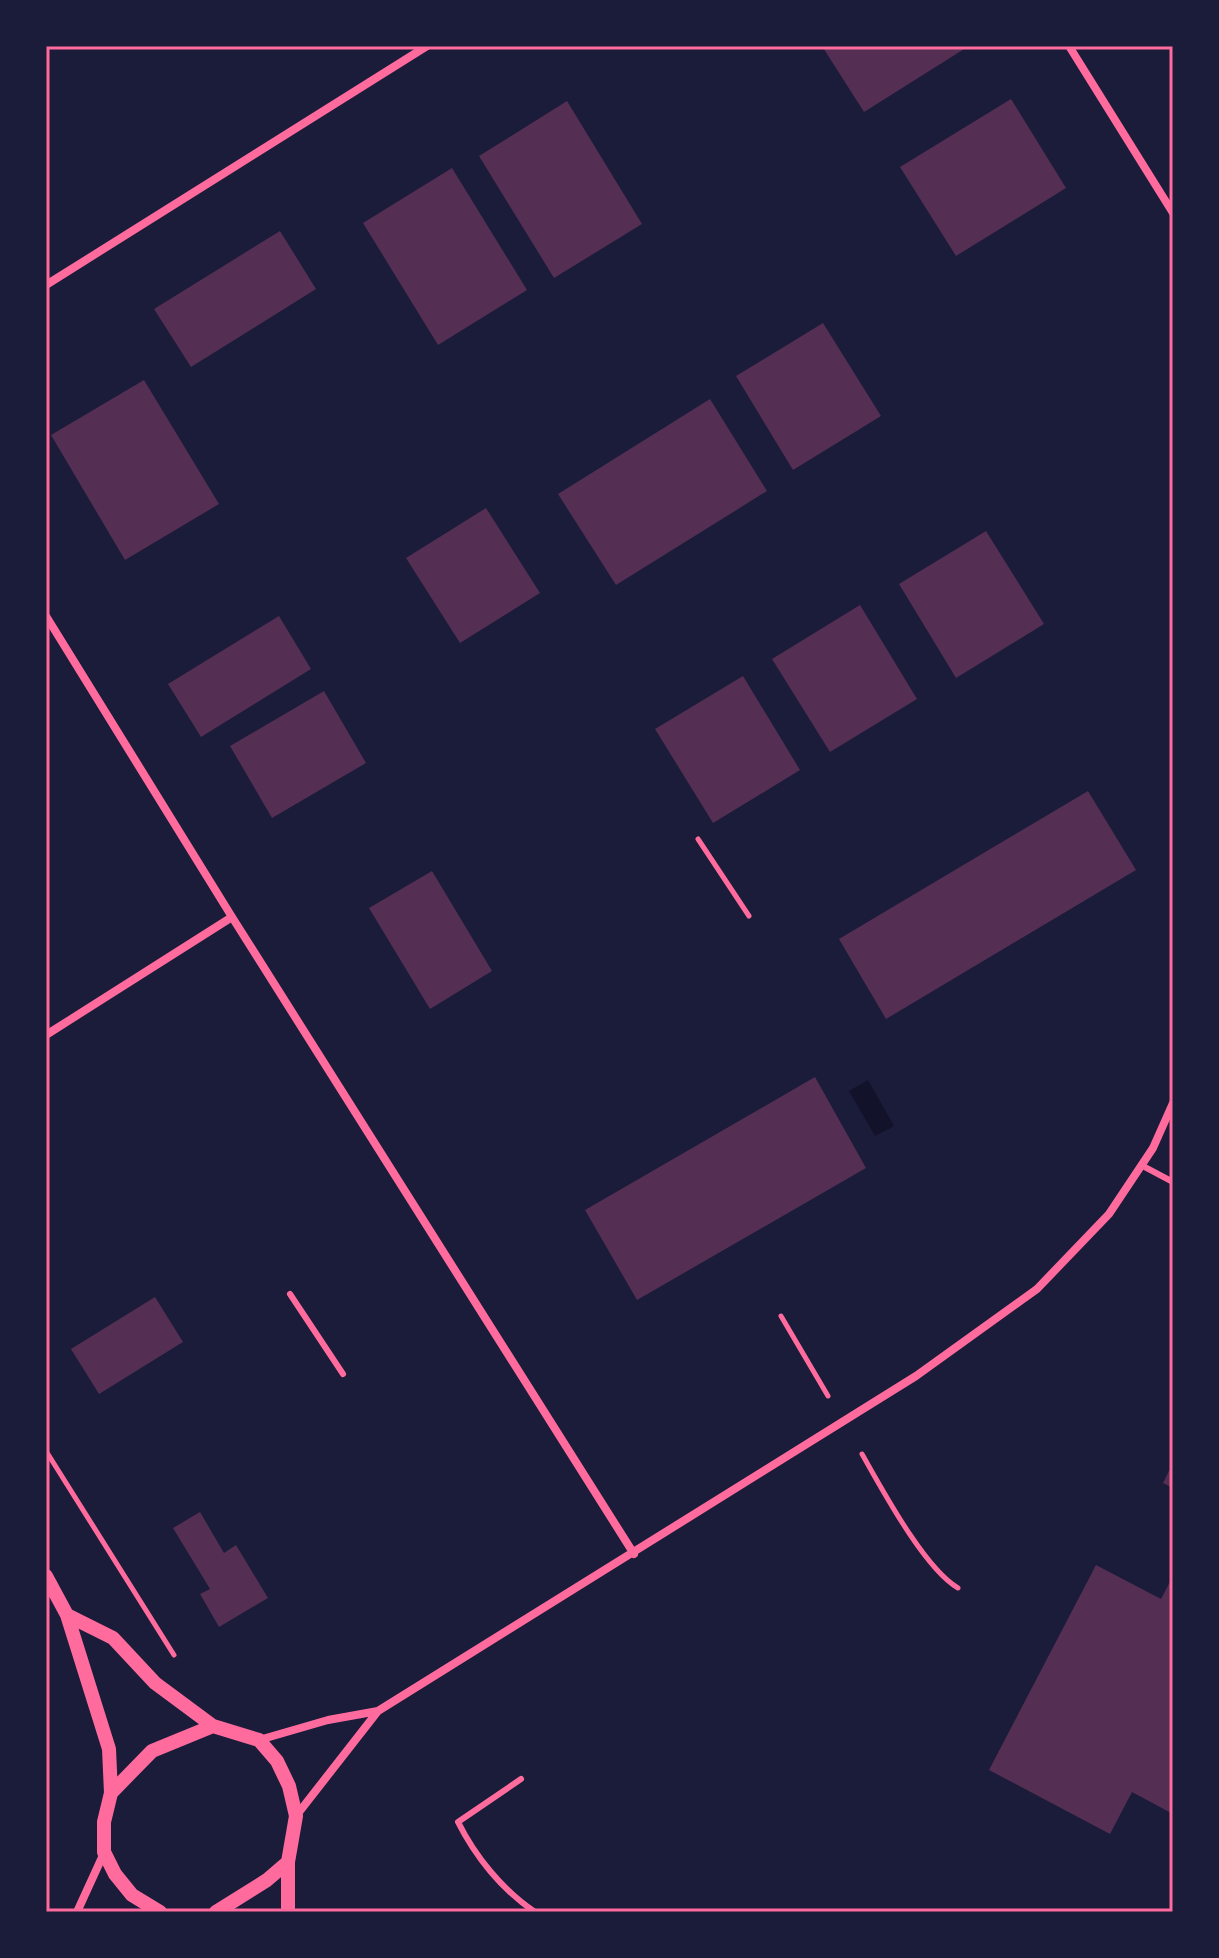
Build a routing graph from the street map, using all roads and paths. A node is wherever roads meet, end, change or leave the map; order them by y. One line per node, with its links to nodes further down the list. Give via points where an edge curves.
1 (427, 46): 4 (street)
2 (1069, 46): 3 (street)
3 (1173, 213)
4 (46, 285)
5 (46, 616): 8 (street)
6 (698, 839): 7 (path)
7 (749, 916)
8 (232, 917): 9 (street); 19 (street)
9 (46, 1035)
10 (1173, 1103): 11 (street)
11 (1141, 1165): 12 (lane); 19 (street, via 1109,1214 1037,1289 916,1376)
12 (1173, 1182)
13 (290, 1294): 15 (lane)
14 (781, 1316): 16 (path)
15 (343, 1374)
16 (828, 1396)
17 (46, 1451): 23 (path)
18 (862, 1454): 21 (path, via 891,1506 944,1580)
19 (634, 1554): 24 (street)
20 (46, 1576): 22 (street)
21 (958, 1588)
22 (67, 1615): 25 (street, via 113,1638 155,1683); 28 (street, via 109,1749)
23 (174, 1655)
24 (378, 1711): 26 (street); 29 (street)
25 (213, 1726): 26 (street); 28 (street, via 152,1751)
26 (259, 1740): 29 (street, via 277,1761)
27 (521, 1779): 36 (lane, via 458,1822 470,1846 517,1900)
28 (111, 1793): 30 (street)
29 (296, 1816): 31 (street)
30 (104, 1852): 32 (street); 33 (street, via 132,1895)
31 (288, 1862): 34 (street); 35 (street)
32 (77, 1912)
33 (160, 1912)
34 (216, 1912)
35 (288, 1912)
36 (535, 1912)

